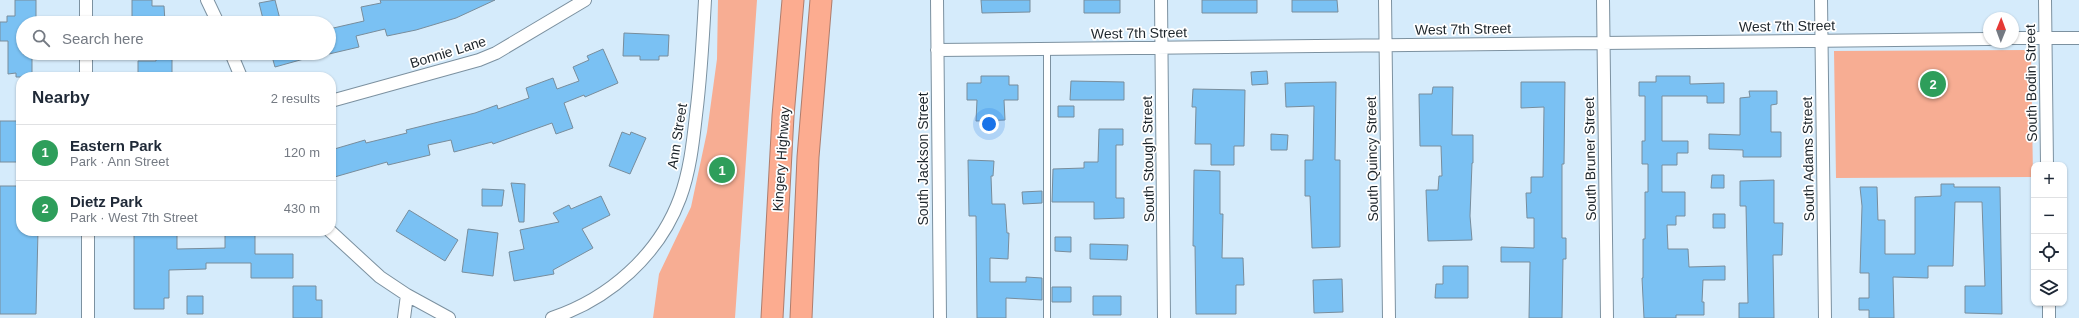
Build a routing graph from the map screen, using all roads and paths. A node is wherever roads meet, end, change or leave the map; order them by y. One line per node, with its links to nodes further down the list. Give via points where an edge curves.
1 (86, 0): 13 (street)
2 (207, 0): 14 (street)
3 (585, 0): 29 (street, Bonnie Lane, via 496,53 479,60)
4 (705, 0): 38 (street, Ann Street, via 699,93 688,170 670,220 654,247 600,295)
5 (793, 0): 39 (highway, Kingery Highway, via 782,131)
6 (821, 0): 40 (highway, Kingery Highway, via 808,157)
7 (937, 0): 24 (street, South Jackson Street)
8 (1161, 0): 22 (street, South Stough Street)
9 (1385, 0): 21 (street, South Quincy Street)
10 (1603, 0): 20 (street, South Bruner Street)
11 (1821, 0): 19 (street, South Adams Street)
12 (2045, 0): 16 (street, South Bodin Street)
13 (86, 16)
14 (215, 16)
15 (2019, 38): 16 (street)
16 (2046, 38): 17 (street); 30 (street, South Bodin Street)
17 (2079, 38)
18 (1983, 39): 19 (street, West 7th Street)
19 (1822, 41): 20 (street, West 7th Street); 46 (street, South Adams Street)
20 (1604, 43): 21 (street, West 7th Street); 45 (street, South Bruner Street)
21 (1386, 45): 22 (street, West 7th Street); 44 (street, South Quincy Street)
22 (1162, 48): 23 (street, West 7th Street); 43 (street, South Stough Street)
23 (1047, 49): 24 (street, West 7th Street); 42 (lane)
24 (938, 50): 41 (street, South Jackson Street)
25 (86, 60): 27 (street)
26 (234, 60): 28 (street)
27 (86, 72)
28 (239, 72)
29 (336, 99)
30 (2047, 162)
31 (88, 236): 35 (street)
32 (335, 236): 33 (street, via 380,277)
33 (406, 295): 36 (street); 37 (street)
34 (2049, 306): 47 (street)
35 (88, 318)
36 (404, 318)
37 (450, 318)
38 (552, 318)
39 (772, 318)
40 (800, 318)
41 (940, 318)
42 (1047, 318)
43 (1164, 318)
44 (1388, 318)
45 (1606, 318)
46 (1825, 318)
47 (2049, 318)

